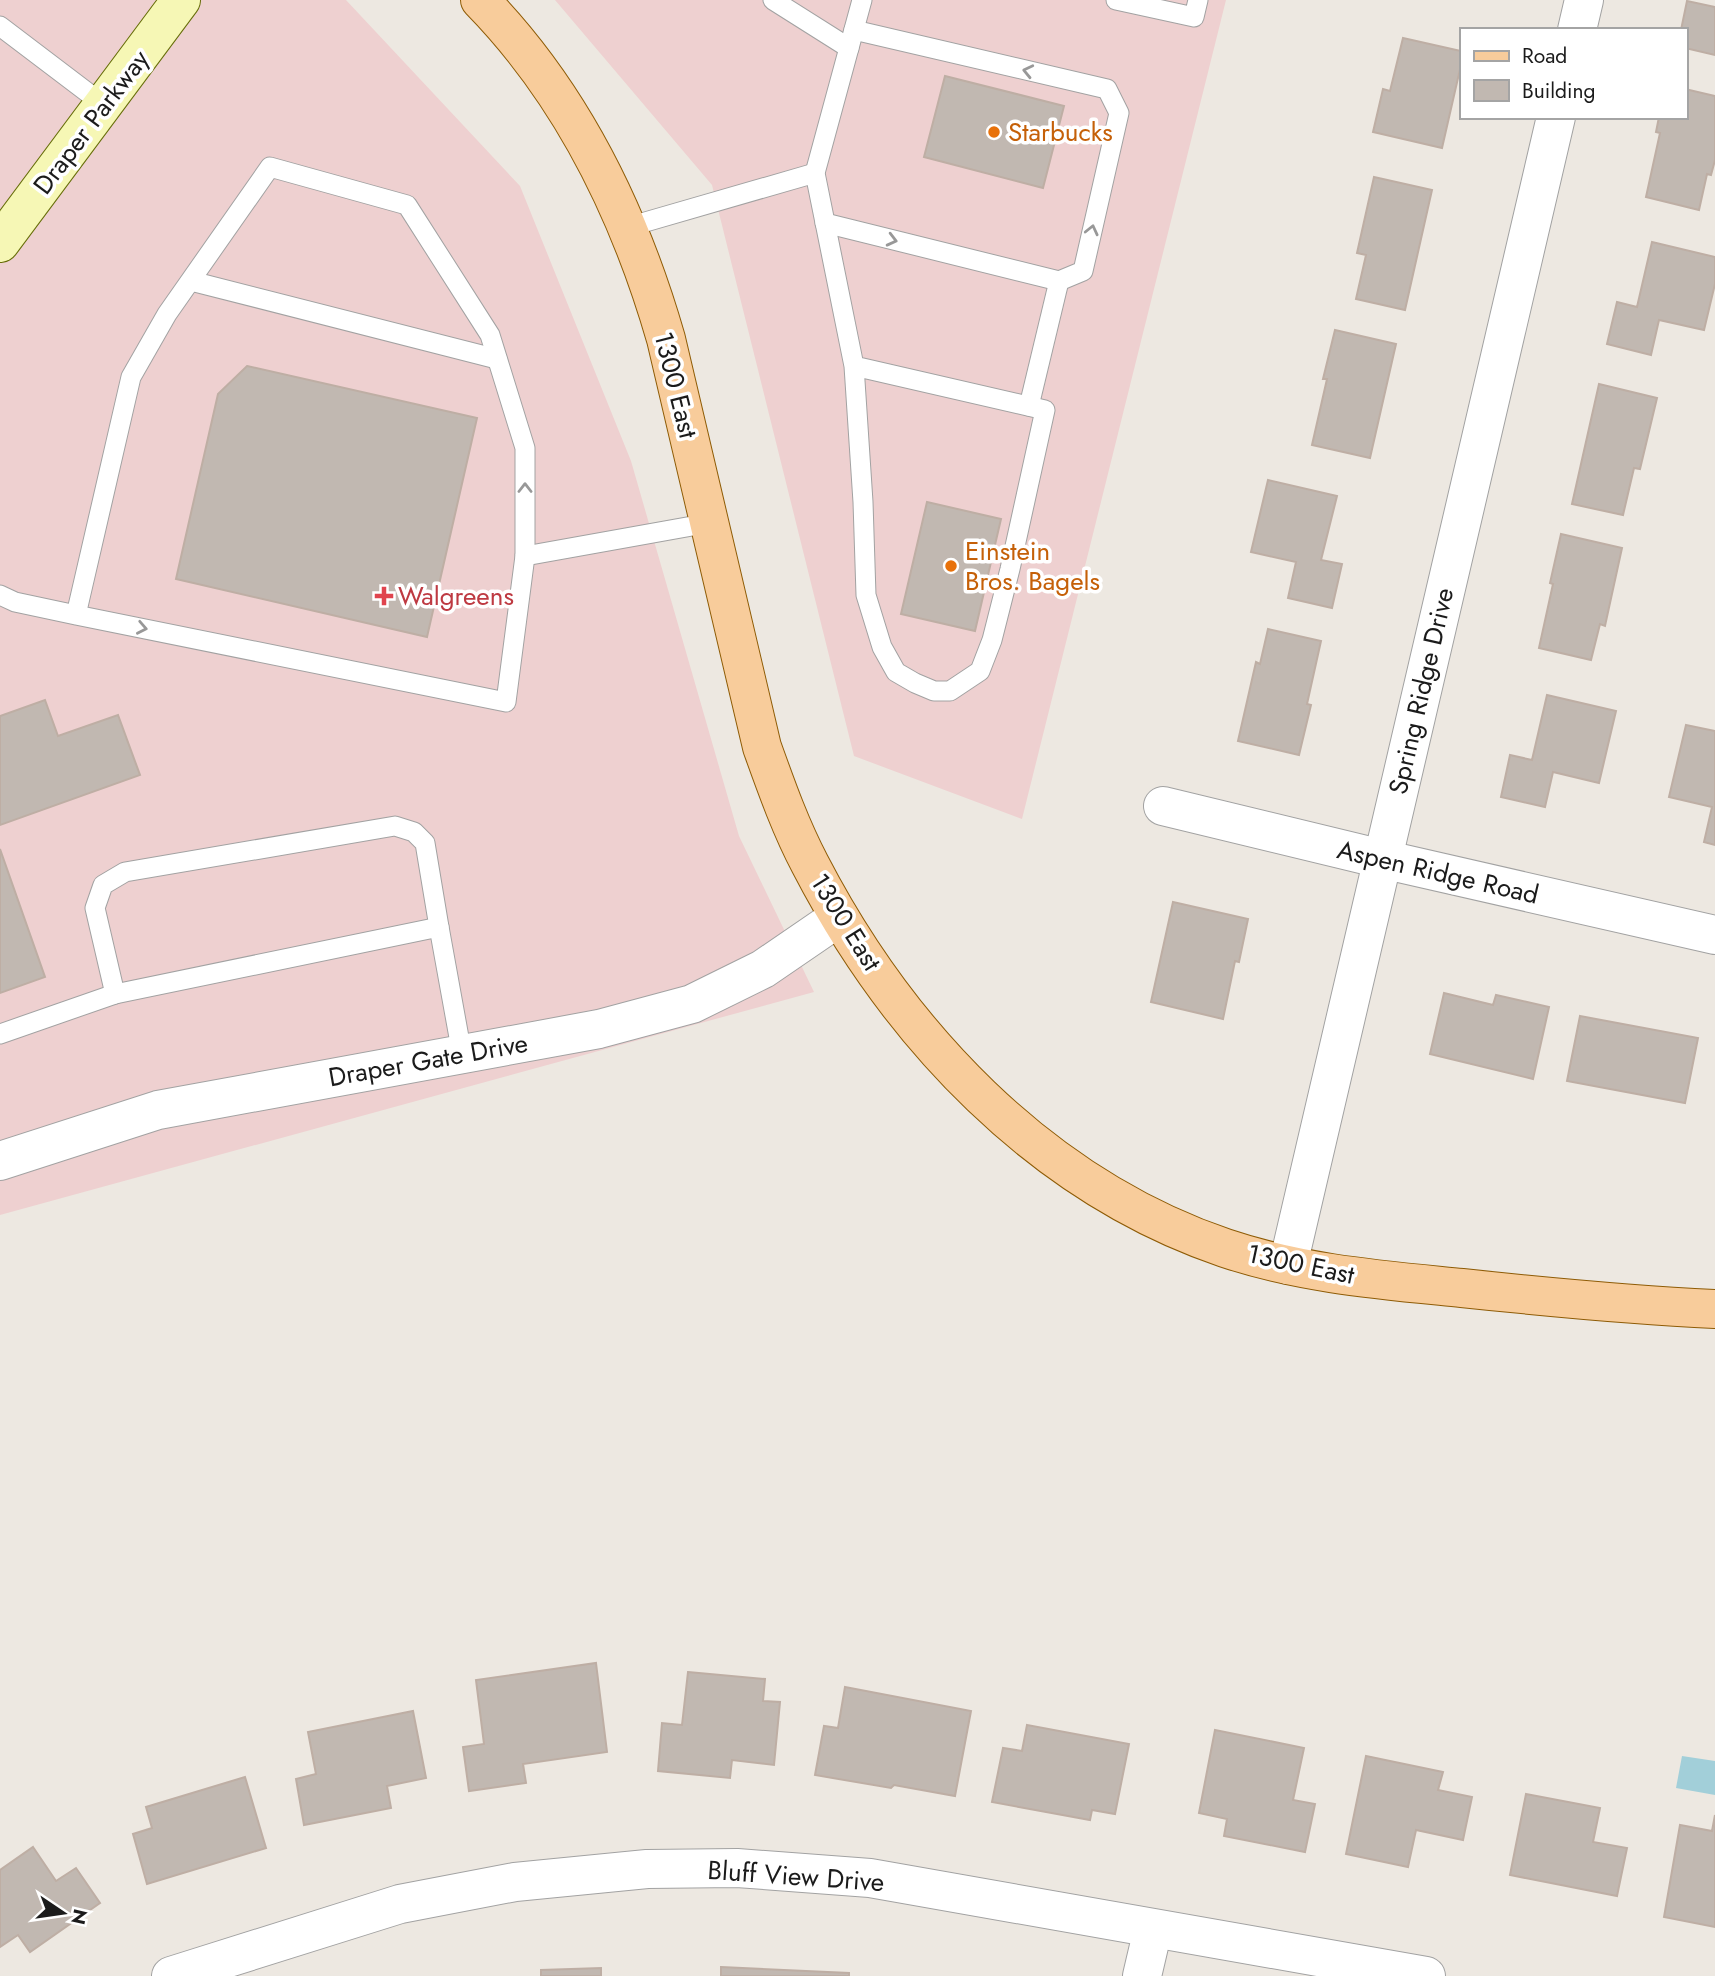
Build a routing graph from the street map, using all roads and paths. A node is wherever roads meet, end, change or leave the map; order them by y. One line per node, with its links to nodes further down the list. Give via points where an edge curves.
1 (181, 0): 11 (main road, Draper Parkway)
2 (480, 0): 15 (main road, 1300 East, via 553,91)
3 (862, 0): 10 (lane)
4 (1116, 0): 5 (lane, via 1194,17)
5 (1198, 0)
6 (1584, 0): 9 (street)
7 (783, 3): 10 (lane)
8 (0, 26): 11 (lane)
9 (1577, 28)
10 (851, 39): 13 (lane); 18 (lane, one-way to 10, via 1083,271 1119,113 1107,89)
11 (104, 105): 16 (main road, Draper Parkway)
12 (1556, 119): 27 (street, Spring Ridge Drive)
13 (815, 173): 14 (lane); 15 (lane)
14 (825, 223): 18 (lane, one-way to 18); 20 (lane)
15 (628, 227): 22 (main road, 1300 East, via 666,339)
16 (0, 243)
17 (191, 281): 19 (lane); 19 (lane, via 270,167 407,205 490,335); 25 (lane, via 131,377)
18 (1059, 281): 21 (lane)
19 (497, 359): 23 (lane, one-way to 19, via 524,448)
20 (854, 366): 21 (lane); 21 (lane, via 866,595 882,647 896,672 934,691 950,691 980,671 992,640 1045,410)
21 (1029, 407)
22 (709, 523): 23 (lane); 28 (main road, 1300 East, via 762,747 803,851)
23 (524, 556): 25 (lane, one-way to 23, via 506,702)
24 (0, 595): 25 (lane)
25 (76, 615)
26 (1163, 806): 27 (street, Aspen Ridge Road)
27 (1382, 859): 30 (street, Aspen Ridge Road); 35 (street, Spring Ridge Drive)
28 (839, 917): 33 (street, Draper Gate Drive, via 763,969 692,1004 599,1029); 35 (main road, 1300 East, via 947,1062 990,1107 1038,1147 1116,1198 1176,1229)
29 (439, 927): 31 (lane); 31 (lane, via 425,843 414,832 395,826 125,872 103,885 95,908); 33 (lane)
30 (1715, 935)
31 (115, 994): 32 (lane)
32 (0, 1034)
33 (463, 1054): 34 (street, Draper Gate Drive, via 158,1110)
34 (0, 1161)
35 (1288, 1265): 36 (main road, 1300 East, via 1337,1275 1628,1305)
36 (1715, 1308)
37 (1153, 1929): 38 (street, Bluff View Drive, via 870,1878 737,1868 647,1869 515,1882 400,1904); 39 (street); 40 (street, Bluff View Drive)
38 (171, 1976)
39 (1142, 1976)
40 (1426, 1976)

